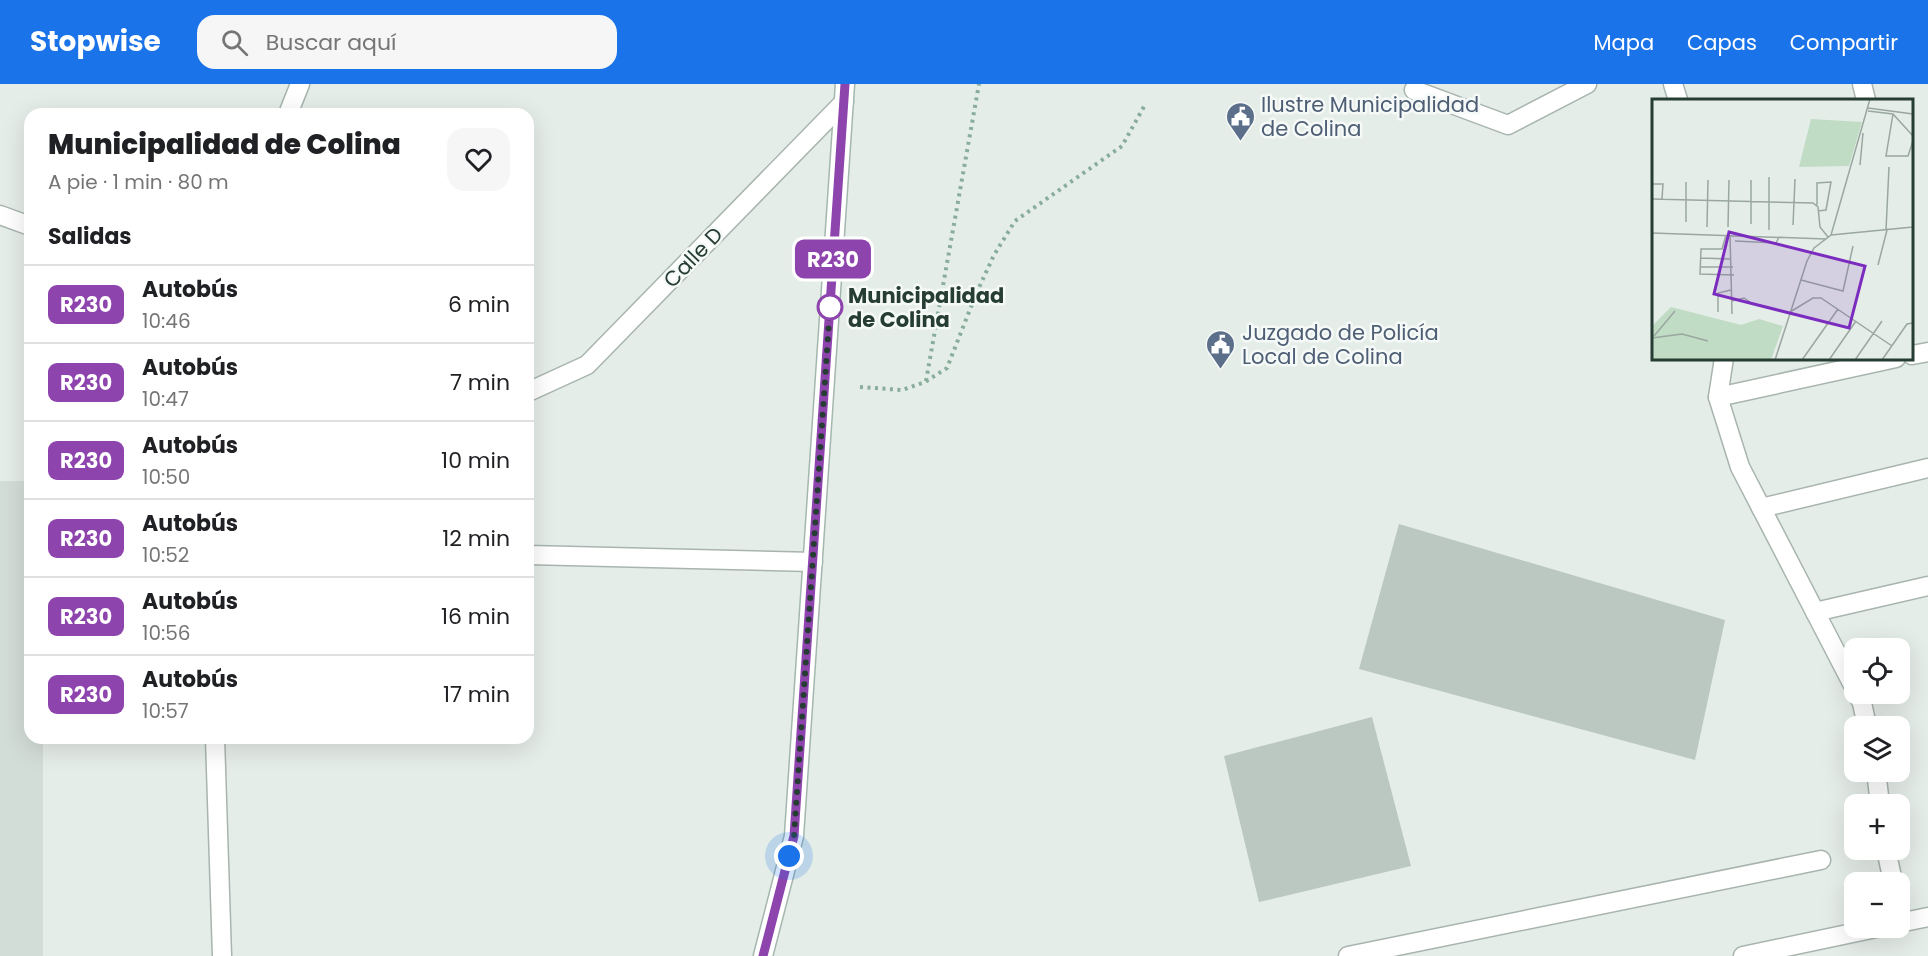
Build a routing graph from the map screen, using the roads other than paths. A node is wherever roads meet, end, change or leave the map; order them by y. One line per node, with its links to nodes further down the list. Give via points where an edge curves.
1 (300, 84): 9 (street)
2 (1587, 84): 5 (street, via 1508,125)
3 (1674, 84): 7 (street)
4 (1862, 84): 8 (street)
5 (1413, 90)
6 (845, 93): 16 (street, Calle D, via 586,365); 21 (street)
7 (1678, 99)
8 (1866, 99)
9 (290, 108)
10 (0, 215): 11 (street)
11 (24, 224)
12 (1928, 352): 13 (street)
13 (1913, 355)
14 (1724, 360): 17 (street)
15 (1887, 360): 17 (street)
16 (534, 389)
17 (1718, 397): 19 (street, via 1740,467)
18 (1928, 468): 19 (street)
19 (1761, 508): 23 (street)
20 (534, 555): 21 (street)
21 (813, 562): 31 (street, via 794,836)
22 (1928, 586): 23 (street)
23 (1815, 612): 24 (street)
24 (1844, 668)
25 (215, 744): 30 (street)
26 (1821, 860): 32 (street)
27 (1928, 917): 28 (street)
28 (1910, 918)
29 (1844, 935): 33 (street)
30 (222, 956)
31 (763, 956)
32 (1348, 956)
33 (1743, 956)

